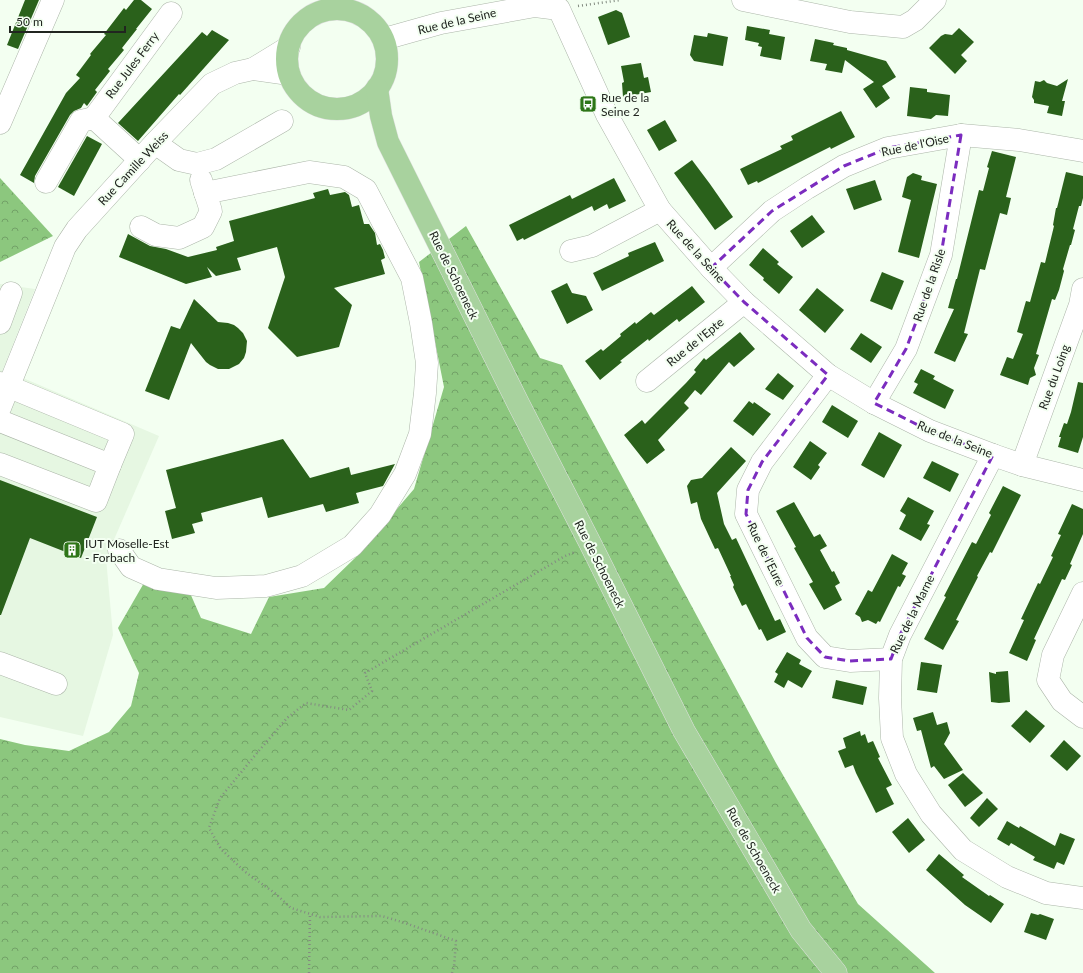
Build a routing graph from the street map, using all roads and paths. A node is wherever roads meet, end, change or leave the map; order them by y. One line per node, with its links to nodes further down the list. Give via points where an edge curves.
1 (53, 0): 17 (street)
2 (621, 0): 7 (path)
3 (743, 0): 4 (street, via 850,22 903,27 915,20)
4 (935, 0)
5 (317, 5): 9 (main road, via 346,9 369,19); 10 (main road, via 297,28)
6 (479, 8): 7 (street, Rue de la Seine, via 535,6); 9 (street, Rue de la Seine, via 441,23)
7 (559, 9): 26 (street, Rue de la Seine, via 607,115)
8 (171, 13): 15 (street, Rue Jules Ferry)
9 (384, 39): 13 (main road, via 388,60 382,83)
10 (289, 47): 11 (street, Rue Camille Weiss); 12 (main road)
11 (253, 69): 12 (street, Rue Camille Weiss); 20 (street, Rue Camille Weiss, via 235,73 212,84)
12 (289, 74): 14 (main road, via 297,89 314,104 331,110)
13 (377, 88): 14 (main road, via 365,102); 19 (main road, Rue de Schoeneck)
14 (346, 109): 19 (main road, Rue de Schoeneck, via 366,120)
15 (94, 118): 22 (street); 24 (street, Rue Jules Ferry, via 81,121)
16 (282, 121): 23 (street, via 216,159)
17 (0, 123)
18 (961, 135): 21 (street, Rue de l'Oise, via 1020,140); 29 (street, Rue de l'Oise, via 888,148 844,166 772,211); 37 (street, Rue de la Risle, via 941,255 906,349)
19 (388, 142): 45 (main road, Rue de Schoeneck)
20 (155, 143): 22 (street, Rue Camille Weiss); 23 (street, via 179,160)
21 (1083, 151)
22 (140, 160): 36 (street, Rue Camille Weiss, via 77,229 64,247 45,297)
23 (197, 164): 25 (street)
24 (46, 182)
25 (205, 193): 27 (street, via 211,211 203,227 179,238 156,235); 46 (street, via 309,172 344,177 366,190 412,278 427,363 420,434 405,474 380,515 352,546 302,576 266,586 216,588 158,579 131,567)
26 (660, 210): 28 (street, via 592,246); 29 (street, Rue de la Seine)
27 (141, 227)
28 (571, 251)
29 (711, 268): 32 (street, Rue de la Seine)
30 (11, 293): 33 (street)
31 (1082, 300): 43 (street, Rue du Loing)
32 (744, 302): 34 (street, Rue de la Seine); 35 (street, Rue de l'Epte)
33 (0, 323)
34 (828, 375): 37 (street, Rue de la Seine); 48 (street, Rue de l'Eure, via 762,462 748,490 746,514 807,638 825,656 850,661)
35 (647, 381)
36 (4, 384): 38 (street, Rue Camille Weiss); 42 (street, via 123,434)
37 (874, 402): 40 (street, Rue de la Seine, via 930,431)
38 (0, 408)
39 (0, 421): 42 (street)
40 (993, 455): 43 (street, Rue de la Seine); 48 (street, Rue de la Marne, via 900,635)
41 (0, 464): 42 (street, via 96,501)
42 (110, 465)
43 (1022, 465): 44 (street, Rue de la Seine)
44 (1083, 480)
45 (591, 545): 53 (path, via 565,556 365,673 372,691 349,710 306,702 287,718 220,798 210,828 221,849 292,908); 56 (main road, Rue de Schoeneck, via 684,731 801,930)
46 (119, 550)
47 (1083, 593): 51 (street, via 1053,655 1048,680 1062,701)
48 (891, 659): 52 (street, Rue de la Marne, via 892,738 906,774 931,814 963,850 1007,877 1046,893)
49 (0, 663): 50 (street)
50 (56, 684)
51 (1083, 717)
52 (1083, 898)
53 (310, 914): 54 (path); 55 (path, via 320,917 382,916 456,941)
54 (309, 973)
55 (452, 973)
56 (836, 973)

